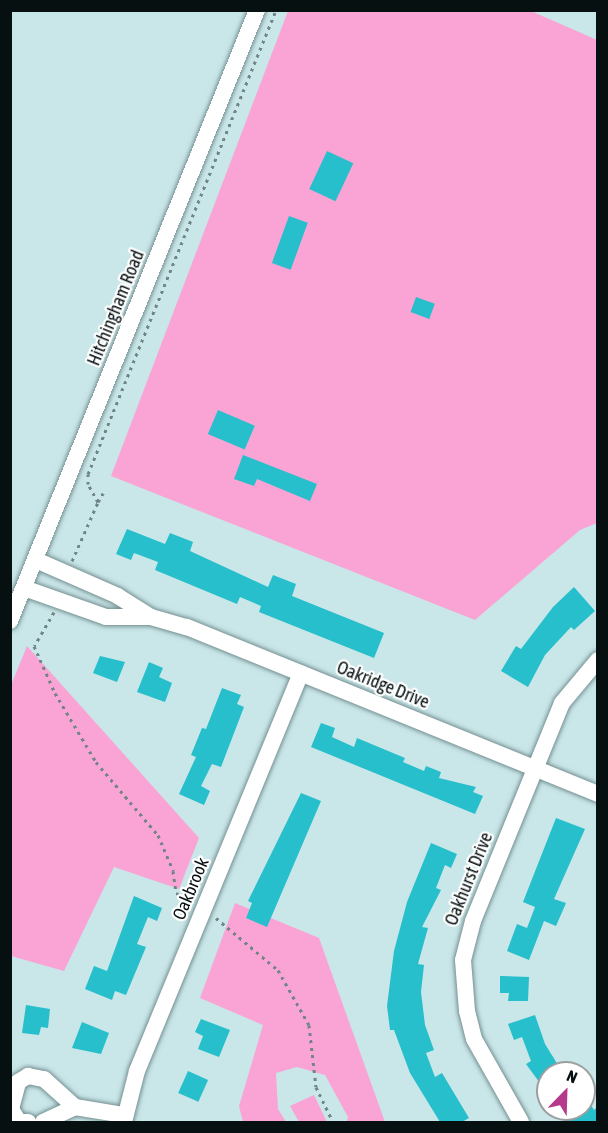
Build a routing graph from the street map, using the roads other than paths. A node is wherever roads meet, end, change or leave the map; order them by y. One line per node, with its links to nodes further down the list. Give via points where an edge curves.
1 (257, 10): 2 (street, Hitchingham Road)
2 (36, 560): 3 (street, Hitchingham Road); 4 (street, Oakridge Drive, via 118,596)
3 (24, 588): 4 (street, Oakridge Drive, via 106,617); 5 (street, Hitchingham Road)
4 (152, 617): 7 (street, Oakridge Drive, via 187,627)
5 (10, 621)
6 (597, 660): 8 (street, Oakhurst Drive, via 562,703)
7 (301, 674): 8 (street, Oakridge Drive); 11 (street, Oakbrook, via 137,1071)
8 (535, 768): 9 (street, Oakridge Drive); 14 (street, Oakhurst Drive, via 473,921 463,960 467,1011 474,1039)
9 (597, 794)
10 (75, 1107): 11 (street); 12 (street, via 44,1078 28,1077 18,1082 11,1109 19,1122); 13 (street)
11 (124, 1119)
12 (28, 1122)
13 (44, 1122)
14 (521, 1122)

